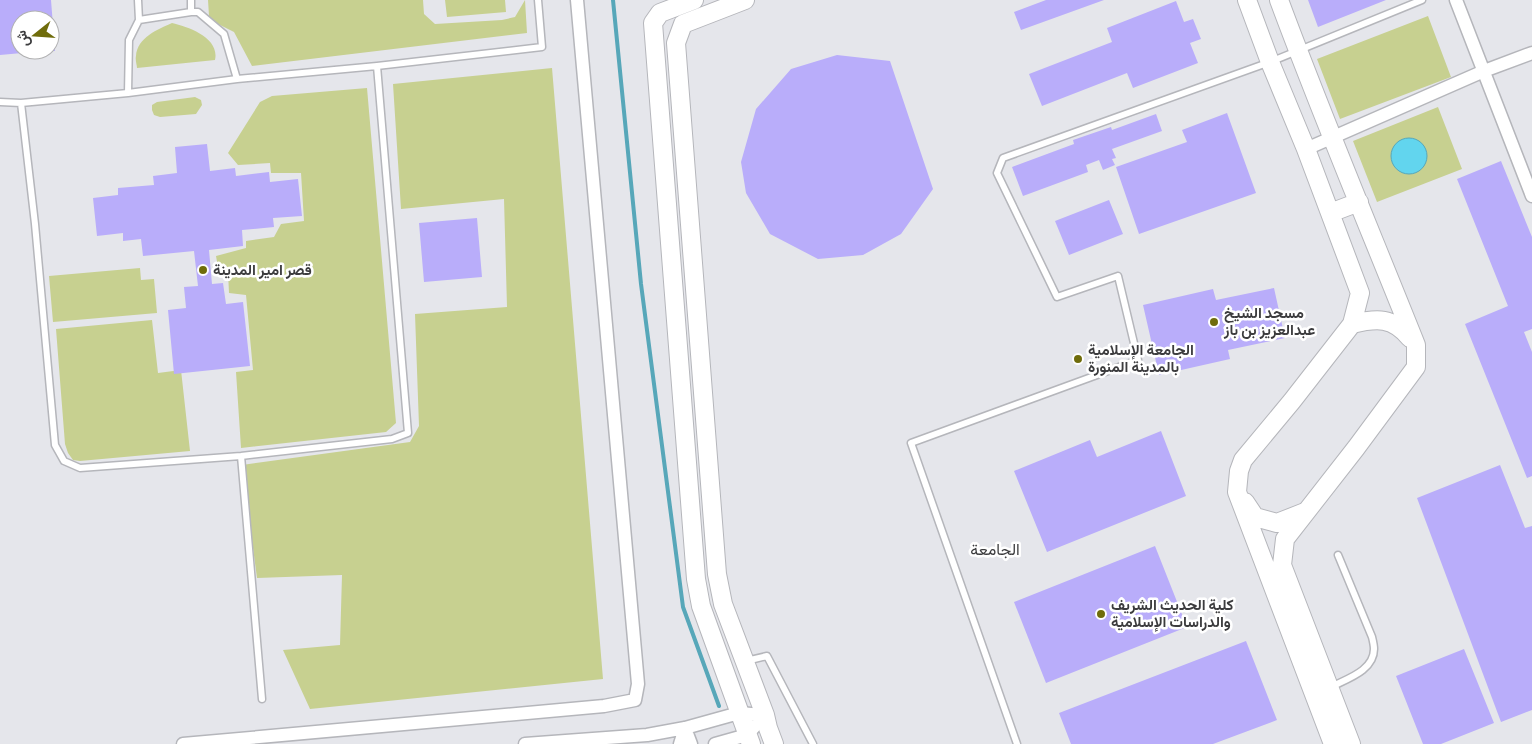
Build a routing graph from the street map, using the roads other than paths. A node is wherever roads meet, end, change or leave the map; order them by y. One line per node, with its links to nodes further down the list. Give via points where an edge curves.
1 (138, 0): 12 (lane)
2 (191, 0): 11 (lane)
3 (538, 0): 16 (lane, via 542,47)
4 (576, 0): 40 (street, via 638,684 634,700 604,706)
5 (694, 0): 36 (main road, via 660,13 653,23 696,579 700,606)
6 (745, 0): 33 (main road, via 683,24 676,43 717,574 723,604)
7 (1247, 0): 15 (main road)
8 (1278, 0): 13 (main road)
9 (1422, 0): 13 (lane)
10 (1456, 0): 17 (street)
11 (191, 12): 12 (lane); 18 (lane, via 198,12 224,34)
12 (140, 20): 19 (lane, via 129,40)
13 (1298, 52): 15 (lane); 22 (main road)
14 (1532, 53): 17 (street)
15 (1270, 62): 23 (main road); 47 (lane, via 1003,158 997,173 1056,297 1118,276 1138,360 911,443)
16 (377, 66): 18 (lane); 29 (lane, via 408,433 392,439)
17 (1484, 71): 22 (street); 24 (street)
18 (238, 79): 19 (lane)
19 (128, 93): 21 (lane)
20 (0, 102): 21 (lane)
21 (21, 103): 29 (lane, via 36,224 55,445 64,461 80,468)
22 (1332, 137): 23 (street); 25 (main road)
23 (1306, 148): 26 (main road)
24 (1532, 196)
25 (1359, 202): 26 (main road); 28 (main road)
26 (1330, 213): 27 (main road, via 1360,293)
27 (1352, 324): 28 (main road, via 1386,321 1401,327); 30 (main road, via 1243,460)
28 (1416, 344): 31 (main road, via 1416,367)
29 (241, 456): 35 (lane)
30 (1237, 492): 31 (main road, via 1256,517 1277,523); 48 (main road)
31 (1304, 512): 34 (main road, via 1285,539 1282,565)
32 (1338, 556): 34 (lane, via 1372,637 1374,651 1362,671)
33 (744, 662): 37 (main road); 46 (lane, via 766,656)
34 (1330, 688): 49 (main road)
35 (262, 699)
36 (739, 713): 37 (street); 38 (street); 39 (main road)
37 (764, 715): 39 (street); 45 (main road)
38 (685, 728): 41 (street, via 647,735); 42 (street); 43 (street)
39 (749, 740): 44 (street)
40 (183, 744)
41 (525, 744)
42 (680, 744)
43 (691, 744)
44 (715, 744)
45 (774, 744)
46 (813, 744)
47 (1017, 744)
48 (1333, 744)
49 (1351, 744)

